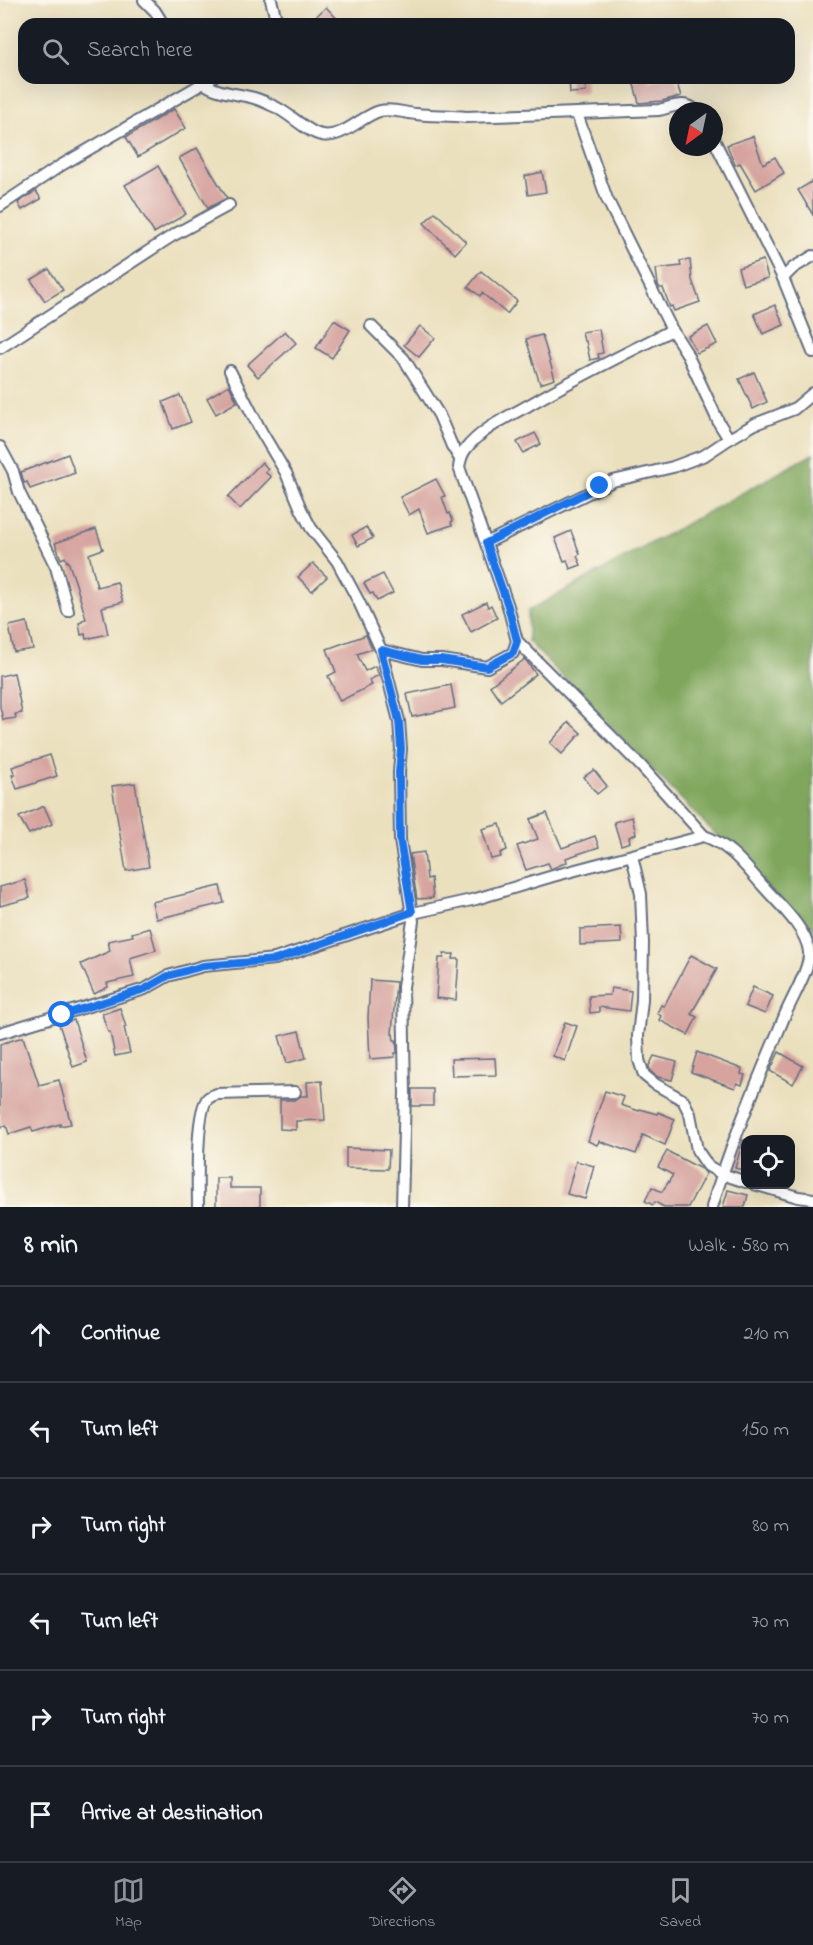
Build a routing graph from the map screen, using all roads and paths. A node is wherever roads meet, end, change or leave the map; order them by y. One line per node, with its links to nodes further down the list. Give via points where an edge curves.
1 (144, 0): 3 (street)
2 (271, 0): 4 (street)
3 (159, 18)
4 (276, 18)
5 (198, 84): 11 (street)
6 (212, 84): 8 (street, via 277,107 322,136 339,133 362,118 391,109 466,117)
7 (669, 108): 8 (street)
8 (577, 114): 15 (street, via 607,199)
9 (722, 156): 13 (street)
10 (229, 205): 16 (street, via 172,236)
11 (0, 206)
12 (813, 256): 13 (street)
13 (783, 278): 17 (street)
14 (371, 326): 22 (street, via 404,359 439,415)
15 (672, 330): 20 (street); 22 (street, via 511,415 480,436)
16 (0, 348)
17 (813, 352)
18 (230, 371): 26 (street, via 286,473 311,528 337,561)
19 (813, 393): 20 (street, via 794,409)
20 (729, 439): 23 (street, via 705,455 673,467 613,480)
21 (0, 447): 24 (street, via 56,567)
22 (460, 459): 23 (street, via 459,467)
23 (486, 543): 25 (street)
24 (68, 611)
25 (517, 641): 26 (street, via 513,653 487,667 422,660); 27 (street)
26 (381, 650): 29 (street, via 399,721 400,840)
27 (704, 836): 28 (street); 30 (street, via 738,859)
28 (632, 856): 29 (street, via 476,899); 33 (street, via 641,894 643,943 639,1060 644,1075 683,1100 697,1150 708,1166)
29 (412, 912): 31 (street, via 275,960 203,966 168,976 145,989); 38 (street, via 403,987)
30 (810, 945): 33 (street, via 807,969)
31 (0, 1033)
32 (296, 1092): 37 (street, via 217,1094 208,1098 201,1121)
33 (722, 1173): 34 (street); 39 (street)
34 (741, 1180)
35 (769, 1189): 36 (street)
36 (813, 1199)
37 (198, 1207)
38 (402, 1207)
39 (712, 1207)

